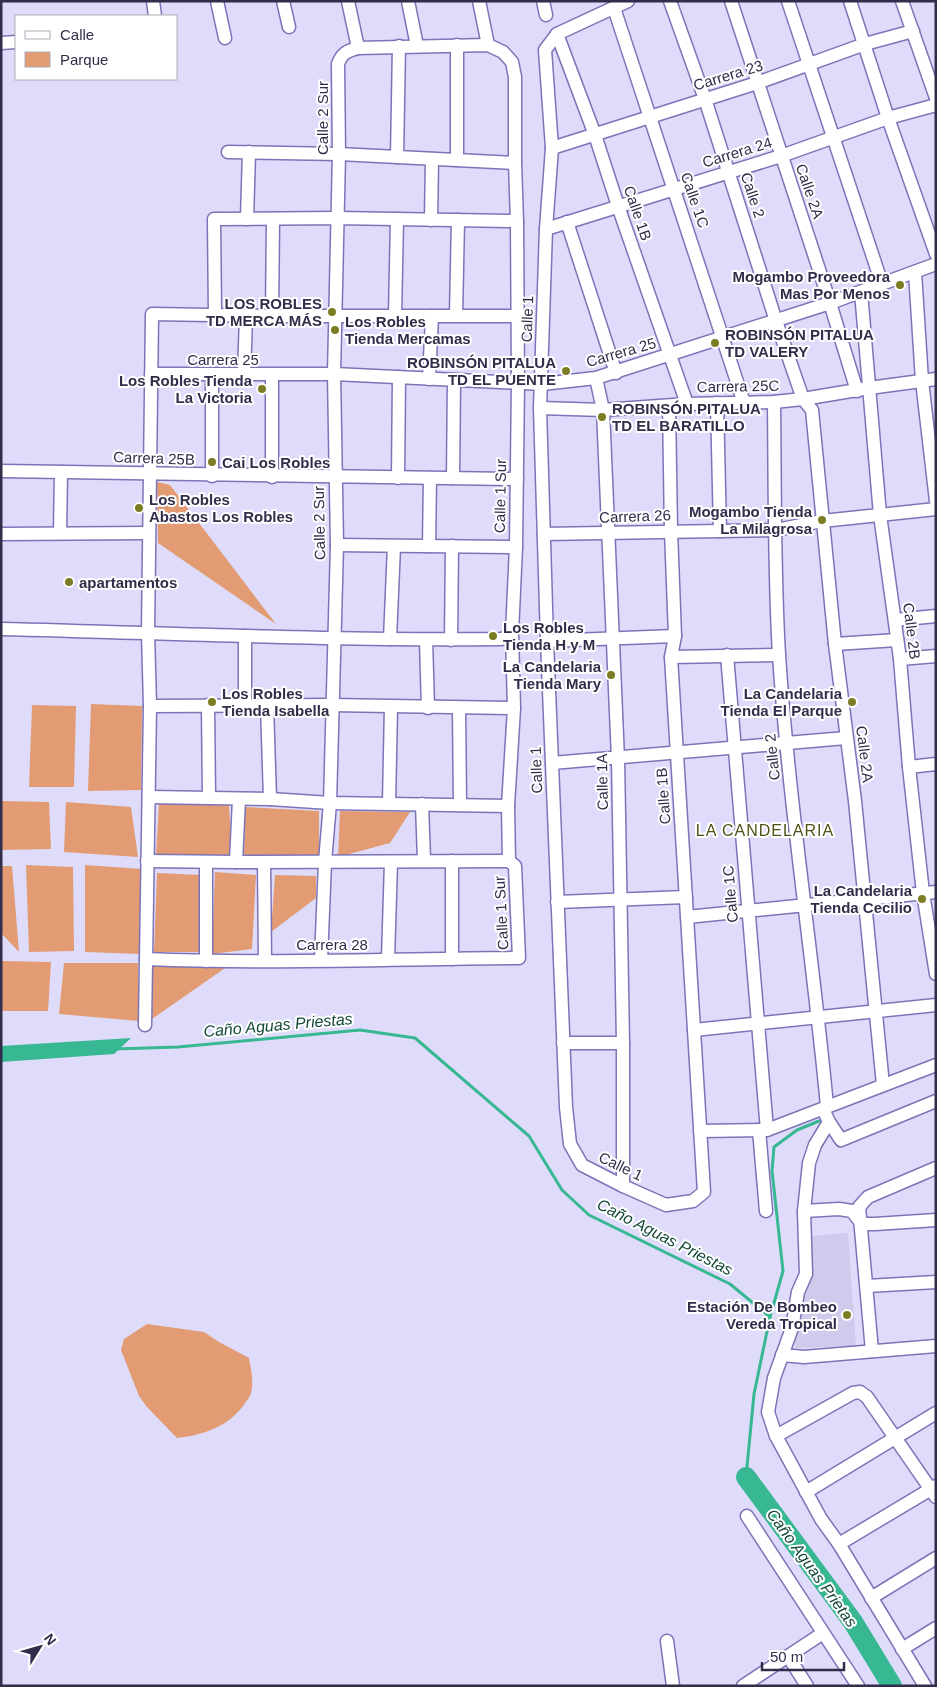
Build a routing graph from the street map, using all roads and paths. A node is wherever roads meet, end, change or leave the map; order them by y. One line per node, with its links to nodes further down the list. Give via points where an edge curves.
1 (152, 1): 15 (street)
2 (216, 1): 20 (street)
3 (283, 1): 17 (street)
4 (348, 1): 28 (street)
5 (408, 1): 27 (street)
6 (479, 1): 25 (street)
7 (543, 1): 16 (street)
8 (628, 1): 14 (street)
9 (670, 1): 31 (street, Calle 2)
10 (731, 1): 30 (street, Calle 2A)
11 (788, 1): 29 (street)
12 (850, 1): 23 (street)
13 (902, 1): 18 (street)
14 (614, 8): 19 (street); 34 (street, Calle 1C)
15 (155, 15)
16 (546, 15)
17 (289, 27)
18 (913, 31): 23 (street, Carrera 23); 32 (street)
19 (557, 34): 36 (street, Calle 1B); 38 (street, via 545,50)
20 (225, 38)
21 (15, 42): 22 (street)
22 (1, 43)
23 (865, 44): 29 (street, Carrera 23); 35 (street)
24 (457, 45): 25 (street); 27 (street); 45 (street)
25 (488, 45): 46 (street, Calle 1 Sur, via 508,57 516,77)
26 (399, 46): 27 (street); 28 (street); 43 (street)
27 (417, 46)
28 (358, 48): 41 (street, Calle 2 Sur, via 348,50 338,64)
29 (809, 64): 30 (street, Carrera 23); 37 (street)
30 (757, 83): 31 (street, Carrera 23); 42 (street, Calle 2A)
31 (705, 98): 34 (street, Carrera 23); 47 (street, Calle 2)
32 (936, 98)
33 (936, 105): 35 (street, Carrera 24)
34 (649, 117): 36 (street, Carrera 23); 48 (street, Calle 1C)
35 (888, 118): 37 (street, Carrera 24); 59 (street)
36 (595, 135): 38 (street, Carrera 23); 49 (street, Calle 1B)
37 (833, 138): 42 (street, Carrera 24); 62 (street)
38 (552, 148): 58 (street)
39 (228, 152): 40 (street)
40 (249, 152): 41 (street); 51 (street)
41 (338, 154): 43 (street); 50 (street, Calle 2 Sur)
42 (781, 156): 47 (street, Carrera 24); 64 (street, Calle 2A)
43 (397, 157): 44 (street)
44 (432, 159): 45 (street); 54 (street)
45 (457, 160): 46 (street)
46 (515, 164): 56 (street, Calle 1 Sur)
47 (728, 172): 48 (street, Carrera 24); 73 (street, Calle 2)
48 (674, 189): 49 (street, Carrera 24); 74 (street, Calle 1C)
49 (618, 206): 57 (street, Carrera 24); 75 (street, Calle 1B)
50 (337, 218): 52 (street); 53 (street); 69 (street, Calle 2 Sur)
51 (247, 219): 52 (street); 65 (street, via 214,219)
52 (273, 219): 68 (street)
53 (397, 219): 54 (street); 70 (street)
54 (431, 220): 55 (street)
55 (458, 220): 56 (street); 66 (street)
56 (517, 221): 72 (street, Calle 1 Sur)
57 (567, 222): 58 (street, Carrera 24); 76 (street)
58 (546, 229): 88 (street, Calle 1)
59 (936, 254)
60 (936, 264): 61 (street, Carrera 25)
61 (915, 272): 62 (street, Carrera 25); 87 (street)
62 (882, 284): 63 (street, Carrera 25)
63 (861, 292): 64 (street, Carrera 25); 89 (street, Calle 2B)
64 (830, 303): 73 (street, Carrera 25); 89 (street, Calle 2A)
65 (215, 315): 67 (street); 77 (street, via 152,314)
66 (456, 315): 71 (street); 72 (street)
67 (246, 316): 68 (street); 80 (street)
68 (272, 316): 69 (street)
69 (335, 316): 70 (street); 78 (street, Calle 2 Sur)
70 (395, 316): 71 (street)
71 (432, 316): 84 (street)
72 (518, 316): 88 (street, Calle 1 Sur)
73 (776, 321): 74 (street, Carrera 25); 90 (street, Calle 2)
74 (724, 337): 75 (street, Carrera 25); 92 (street, Calle 1C)
75 (669, 355): 76 (street, Carrera 25); 93 (street, Calle 1B)
76 (616, 373): 83 (street, Carrera 25)
77 (150, 374): 79 (street, Carrera 25); 100 (street)
78 (334, 374): 81 (street, Carrera 25); 82 (street, Carrera 25); 103 (street, Calle 2 Sur)
79 (212, 375): 80 (street, Carrera 25); 101 (street)
80 (244, 375): 81 (street, Carrera 25)
81 (272, 375): 102 (street)
82 (399, 377): 84 (street, Carrera 25); 104 (street)
83 (596, 378): 88 (street, Carrera 25); 97 (street, Calle 1A)
84 (429, 379): 86 (street, Carrera 25)
85 (936, 379): 87 (street, Carrera 25C)
86 (454, 380): 88 (street, Carrera 25); 106 (street)
87 (922, 381): 89 (street, Carrera 25C); 108 (street)
88 (530, 383): 96 (street, Calle 1); 107 (street, Calle 1 Sur)
89 (863, 389): 90 (street, Carrera 25C); 110 (street, Calle 2B)
90 (803, 400): 91 (street, Carrera 25C); 111 (street, Calle 2A, via 812,410)
91 (774, 402): 92 (street, Carrera 25C); 112 (street, Calle 2)
92 (744, 403): 94 (street, Carrera 25C)
93 (687, 404): 94 (street, Carrera 25C); 95 (street, Carrera 25C)
94 (717, 404): 114 (street)
95 (669, 406): 97 (street, Carrera 25C); 113 (street, Calle 1B)
96 (540, 408): 97 (street, Carrera 25C); 119 (street, Calle 1)
97 (603, 410): 117 (street, Calle 1A)
98 (1, 471): 99 (street, Carrera 25B)
99 (61, 472): 100 (street, Carrera 25B); 115 (street)
100 (149, 474): 101 (street, Carrera 25B); 116 (street)
101 (212, 476): 102 (street, Carrera 25B)
102 (272, 477): 103 (street, Carrera 25B)
103 (334, 477): 104 (street, Carrera 25B); 120 (street, Calle 2 Sur)
104 (398, 478): 105 (street, Carrera 25B)
105 (430, 478): 106 (street, Carrera 25B); 122 (street)
106 (453, 478): 107 (street, Carrera 25B)
107 (516, 479): 124 (street, Calle 1 Sur)
108 (936, 501)
109 (936, 509): 110 (street, Carrera 26)
110 (880, 515): 111 (street, Carrera 26); 126 (street, Calle 2B)
111 (822, 521): 112 (street, Carrera 26); 139 (street, Calle 2A)
112 (776, 530): 114 (street, Carrera 26); 141 (street, Calle 2)
113 (670, 531): 114 (street, Carrera 26); 117 (street, Carrera 26); 131 (street, Calle 1B)
114 (720, 531)
115 (60, 532): 116 (street); 118 (street)
116 (149, 533): 128 (street)
117 (609, 533): 119 (street, Carrera 26); 136 (street, Calle 1A)
118 (1, 534)
119 (544, 534): 138 (street, Calle 1)
120 (337, 545): 121 (street); 132 (street, Calle 2 Sur)
121 (394, 546): 122 (street); 133 (street)
122 (429, 546): 123 (street)
123 (452, 546): 124 (street); 135 (street)
124 (516, 547): 129 (street, Calle 1 Sur)
125 (936, 616): 126 (street)
126 (895, 620): 137 (street, Calle 2B)
127 (1, 629): 128 (street)
128 (148, 633): 130 (street); 149 (street)
129 (512, 633): 135 (street, via 501,640); 153 (street, Calle 1 Sur)
130 (245, 636): 132 (street); 146 (street)
131 (675, 636): 136 (street); 143 (street, Calle 1B)
132 (333, 639): 133 (street); 148 (street, Calle 2 Sur)
133 (390, 639): 134 (street)
134 (426, 640): 135 (street); 151 (street)
135 (451, 640)
136 (612, 640): 138 (street); 158 (street, Calle 1A)
137 (897, 640): 139 (street); 144 (street, Calle 2B)
138 (547, 641): 159 (street, Calle 1)
139 (835, 644): 154 (street, Calle 2A)
140 (727, 655): 141 (street); 143 (street); 156 (street, Calle 1C)
141 (779, 655): 155 (street, Calle 2)
142 (936, 656): 144 (street)
143 (671, 657): 157 (street, Calle 1B)
144 (900, 659): 161 (street, Calle 2B)
145 (208, 705): 146 (street); 149 (street); 163 (street)
146 (244, 705): 147 (street)
147 (267, 705): 148 (street); 165 (street)
148 (331, 705): 150 (street); 166 (street, Calle 2 Sur)
149 (150, 706): 162 (street)
150 (391, 707): 151 (street); 167 (street)
151 (428, 708): 152 (street)
152 (459, 708): 153 (street); 169 (street)
153 (514, 708): 170 (street, Calle 1 Sur)
154 (846, 738): 155 (street); 182 (street, Calle 2A)
155 (787, 744): 156 (street); 185 (street, Calle 2)
156 (734, 748): 157 (street); 186 (street, Calle 1C)
157 (676, 753): 158 (street); 181 (street, Calle 1B)
158 (618, 759): 159 (street); 183 (street, Calle 1A)
159 (552, 763): 184 (street, Calle 1)
160 (936, 764): 161 (street)
161 (909, 767): 180 (street, Calle 2B)
162 (149, 797): 163 (street); 172 (street)
163 (209, 798): 164 (street)
164 (239, 798): 165 (street); 176 (street)
165 (270, 799): 166 (street)
166 (330, 803): 167 (street); 178 (street, Calle 2 Sur)
167 (389, 803): 168 (street)
168 (422, 804): 169 (street); 171 (street)
169 (460, 805): 170 (street)
170 (508, 806): 174 (street, Calle 1 Sur)
171 (424, 860): 173 (street); 179 (street)
172 (147, 861): 175 (street); 189 (street)
173 (452, 861): 174 (street); 191 (street)
174 (509, 861): 188 (street, Calle 1 Sur, via 515,866)
175 (206, 862): 176 (street); 194 (street)
176 (236, 862): 177 (street)
177 (264, 862): 178 (street); 192 (street)
178 (325, 862): 179 (street); 193 (street, Calle 2 Sur)
179 (392, 862): 190 (street)
180 (930, 892): 182 (street); 195 (street, Calle 2B)
181 (686, 897): 183 (street); 187 (street, Calle 1B)
182 (864, 899): 185 (street); 197 (street, Calle 2A)
183 (620, 900): 184 (street); 202 (street, Calle 1A)
184 (557, 902): 203 (street, Calle 1)
185 (804, 906): 186 (street); 198 (street, Calle 2)
186 (748, 910): 187 (street); 199 (street, Calle 1C)
187 (687, 917): 201 (street, Calle 1B)
188 (519, 958): 191 (street, Carrera 28)
189 (146, 959): 194 (street, Carrera 28); 200 (street)
190 (388, 959): 191 (street, Carrera 28); 193 (street, Carrera 28)
191 (452, 959)
192 (265, 960): 193 (street, Carrera 28); 194 (street, Carrera 28)
193 (321, 960)
194 (206, 961)
195 (936, 974)
196 (936, 1005): 197 (street)
197 (875, 1012): 198 (street); 205 (street, Calle 2A)
198 (819, 1017): 199 (street); 207 (street, Calle 2)
199 (758, 1023): 201 (street); 209 (street, Calle 1C)
200 (145, 1026)
201 (694, 1030): 210 (street, Calle 1B)
202 (623, 1043): 203 (street); 213 (street, Calle 1A)
203 (563, 1044): 213 (street, Calle 1, via 570,1144 582,1165)
204 (936, 1066): 205 (street)
205 (882, 1085): 207 (street)
206 (936, 1101): 208 (street, via 841,1140)
207 (827, 1106): 208 (street, Calle 2, via 824,1111); 209 (street)
208 (829, 1122): 215 (street, via 809,1163)
209 (763, 1130): 210 (street); 214 (street, Calle 1C)
210 (700, 1131): 212 (street, Calle 1B)
211 (936, 1168): 217 (street, via 868,1197 859,1207)
212 (704, 1185): 213 (street, Calle 1, via 704,1192 694,1201 666,1205)
213 (623, 1186)
214 (766, 1211)
215 (804, 1211): 217 (street, via 852,1211); 222 (street, via 806,1274 798,1292 792,1328)
216 (936, 1220): 217 (street)
217 (862, 1224): 219 (street)
218 (936, 1282): 219 (street)
219 (867, 1286): 221 (street)
220 (936, 1346): 221 (street)
221 (872, 1351): 222 (street, via 804,1357)
222 (782, 1355): 224 (street, via 768,1412)
223 (936, 1413): 225 (street)
224 (776, 1436): 225 (street, via 860,1392 867,1397); 227 (street)
225 (894, 1437): 226 (street); 227 (street)
226 (934, 1491): 229 (street)
227 (806, 1492): 229 (street)
228 (747, 1516): 233 (street)
229 (839, 1544): 231 (street)
230 (936, 1558): 231 (street)
231 (871, 1598): 235 (street)
232 (936, 1628): 235 (street)
233 (823, 1633): 236 (street); 240 (street)
234 (667, 1640): 237 (street)
235 (902, 1649): 241 (street)
236 (788, 1656): 238 (street); 239 (street)
237 (673, 1686)
238 (743, 1686)
239 (807, 1686)
240 (858, 1686)
241 (924, 1686)

